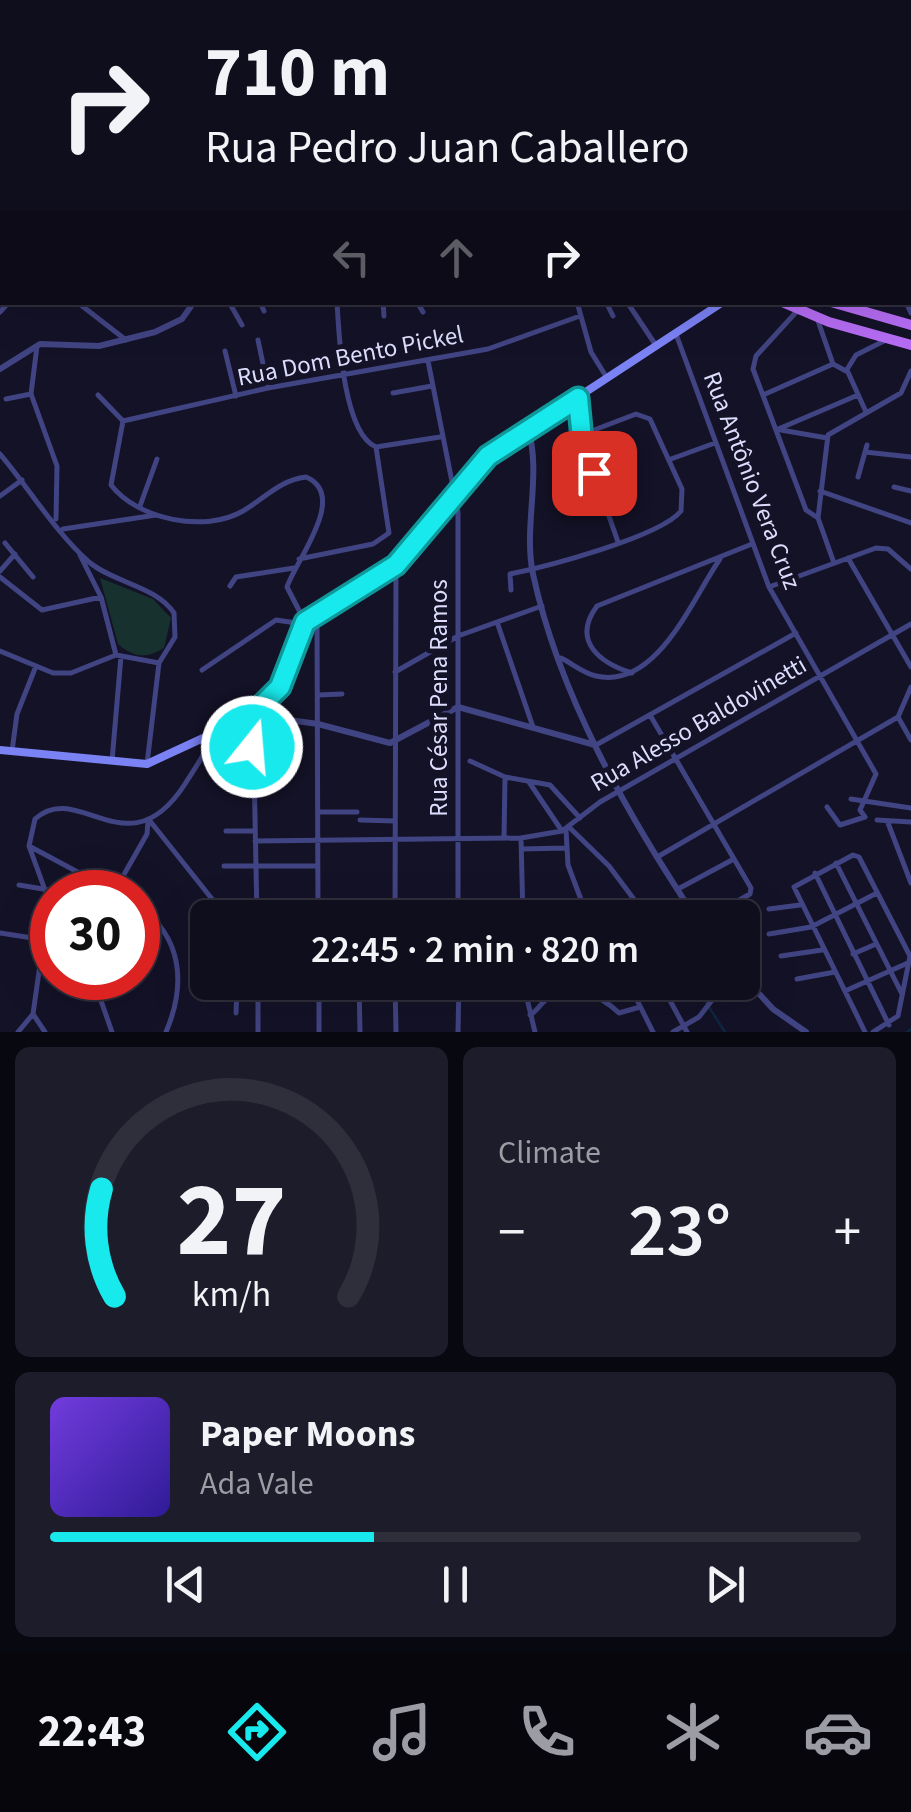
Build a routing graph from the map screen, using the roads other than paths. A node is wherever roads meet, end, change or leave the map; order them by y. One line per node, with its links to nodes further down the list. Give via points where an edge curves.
1 (83, 305): 25 (street)
2 (191, 305): 25 (street, via 177,322)
3 (231, 305): 21 (street)
4 (261, 305): 15 (street)
5 (337, 305): 36 (street)
6 (383, 305): 17 (street)
7 (419, 305): 16 (street)
8 (578, 305): 18 (street)
9 (608, 305): 19 (street)
10 (629, 305): 29 (street)
11 (719, 305): 23 (main road)
12 (788, 305): 14 (main road)
13 (837, 305): 20 (main road, via 826,310); 22 (main road)
14 (798, 310): 20 (main road); 43 (street, via 753,360)
15 (264, 311)
16 (423, 312)
17 (384, 316)
18 (580, 316): 31 (street, Rua Dom Bento Pickel, via 502,346); 37 (street)
19 (613, 316)
20 (824, 320): 24 (main road); 32 (street)
21 (242, 325)
22 (911, 325)
23 (676, 334): 29 (main road); 55 (street, Rua Antônio Vera Cruz)
24 (889, 339): 27 (main road); 34 (street, via 856,354)
25 (126, 340): 28 (street)
26 (258, 340): 39 (street)
27 (911, 345)
28 (36, 346): 33 (street); 41 (street)
29 (657, 347): 37 (main road)
30 (225, 352): 45 (street)
31 (428, 361): 36 (street, Rua Dom Bento Pickel); 38 (street, Rua César Pena Ramos)
32 (833, 364): 34 (street); 43 (street)
33 (0, 369)
34 (847, 370): 44 (street)
35 (911, 371): 48 (street, via 904,390)
36 (344, 374): 39 (street, Rua Dom Bento Pickel); 56 (street, via 358,431)
37 (608, 379): 47 (main road)
38 (432, 386): 40 (street); 53 (street, Rua César Pena Ramos)
39 (268, 388): 45 (street, Rua Dom Bento Pickel)
40 (393, 393)
41 (32, 394): 46 (street); 71 (street, via 57,466)
42 (98, 395): 49 (street)
43 (763, 395): 51 (street)
44 (858, 395): 48 (street); 51 (street)
45 (236, 396): 49 (street, Rua Dom Bento Pickel)
46 (6, 398)
47 (578, 398): 50 (main road); 52 (street)
48 (866, 412): 54 (street)
49 (123, 422): 68 (street, via 110,480)
50 (528, 429): 66 (main road, via 488,456); 86 (street)
51 (777, 430): 54 (street); 70 (street, via 806,510)
52 (581, 435): 60 (street, via 642,414 655,424); 74 (street)
53 (440, 437): 56 (street); 66 (street, Rua César Pena Ramos)
54 (827, 438): 64 (street)
55 (716, 443): 60 (street); 76 (street, Rua Antônio Vera Cruz)
56 (376, 448): 81 (street, via 388,533 373,544)
57 (0, 454): 62 (street)
58 (157, 458): 68 (street)
59 (911, 458): 61 (street, via 866,448)
60 (671, 460): 74 (street, via 683,495 681,511 663,526)
61 (858, 477)
62 (23, 480): 67 (street); 71 (street)
63 (894, 488): 65 (street)
64 (820, 491): 70 (street); 72 (street)
65 (911, 491)
66 (456, 494): 83 (main road); 102 (street, Rua César Pena Ramos)
67 (0, 496)
68 (140, 506): 69 (street)
69 (158, 514): 73 (street); 81 (street, via 196,522 225,518 306,476 322,489 322,508)
70 (818, 518): 82 (street)
71 (55, 522): 73 (street)
72 (911, 523)
73 (61, 529): 77 (street)
74 (618, 542): 86 (street)
75 (5, 543): 78 (street)
76 (752, 544): 79 (street); 92 (street, Rua Antônio Vera Cruz)
77 (76, 548): 88 (street); 90 (street)
78 (15, 554): 87 (street); 89 (street)
79 (722, 556): 111 (street, via 657,654); 111 (street, via 596,606 586,632 592,652)
80 (848, 558): 82 (street); 85 (street, via 884,548); 101 (street)
81 (298, 560): 84 (street)
82 (834, 563): 92 (street)
83 (396, 565): 96 (main road); 110 (street)
84 (294, 568): 91 (street, via 236,577); 98 (street, via 287,590)
85 (911, 569)
86 (532, 571): 93 (street, via 510,574); 95 (street)
87 (0, 574): 94 (street, via 42,610)
88 (108, 575): 90 (street); 106 (street, via 167,604 177,621)
89 (33, 577)
90 (94, 579): 94 (street)
91 (230, 586)
92 (769, 587): 100 (street, Rua Antônio Vera Cruz)
93 (511, 590)
94 (101, 597): 104 (street)
95 (543, 606): 97 (street); 105 (street)
96 (318, 614): 98 (main road); 115 (street)
97 (498, 622): 102 (street); 122 (street)
98 (304, 624): 109 (street, via 276,620); 117 (main road, via 280,687)
99 (911, 624): 101 (street, Rua Alesso Baldovinetti)
100 (796, 633): 112 (street, Rua Antônio Vera Cruz); 118 (street)
101 (894, 633): 107 (street); 112 (street, Rua Alesso Baldovinetti)
102 (458, 636): 110 (street); 116 (street, Rua César Pena Ramos)
103 (0, 651): 108 (street)
104 (119, 656): 106 (street); 108 (street, via 71,673); 131 (street)
105 (561, 658): 111 (street, via 596,676); 127 (street)
106 (158, 663): 133 (street)
107 (910, 665)
108 (36, 666): 129 (street, via 17,714)
109 (202, 670)
110 (396, 672): 126 (street)
111 (632, 672)
112 (819, 675): 125 (street, Rua Antônio Vera Cruz); 130 (street, Rua Alesso Baldovinetti)
113 (911, 687): 119 (street)
114 (342, 694): 115 (street)
115 (318, 695): 120 (street)
116 (458, 708): 122 (street); 126 (street); 156 (street, Rua César Pena Ramos)
117 (252, 715): 120 (street); 121 (main road); 135 (street)
118 (650, 715): 127 (street); 130 (street)
119 (898, 718): 124 (street); 125 (street)
120 (318, 724): 126 (street); 142 (street)
121 (224, 728): 123 (main road); 135 (street, via 227,778)
122 (533, 728): 127 (street)
123 (210, 736): 133 (main road); 147 (street, via 175,799)
124 (911, 740)
125 (857, 742): 138 (street, Rua Antônio Vera Cruz, via 876,774); 151 (street)
126 (395, 743): 148 (street)
127 (596, 745): 137 (street)
128 (0, 750): 129 (main road)
129 (12, 751): 131 (main road)
130 (676, 758): 137 (street, Rua Alesso Baldovinetti); 151 (street)
131 (112, 761): 133 (main road)
132 (470, 761): 134 (street)
133 (147, 764)
134 (506, 776): 136 (street); 157 (street)
135 (252, 780): 153 (street)
136 (529, 782): 144 (street, via 550,785); 152 (street)
137 (622, 790): 144 (street, Rua Alesso Baldovinetti); 164 (street)
138 (864, 798): 139 (street); 140 (street, via 860,810 866,816 842,825); 141 (street)
139 (851, 799)
140 (828, 806)
141 (911, 808)
142 (318, 812): 143 (street); 159 (street)
143 (356, 812)
144 (580, 818): 152 (street, Rua Alesso Baldovinetti)
145 (360, 820): 148 (street)
146 (877, 820): 150 (street)
147 (149, 821): 161 (street, via 128,824 49,810 32,826); 172 (street); 179 (street)
148 (395, 821): 155 (street)
149 (911, 822): 150 (street)
150 (888, 823): 174 (street)
151 (714, 825): 164 (street); 165 (street)
152 (566, 829): 158 (street, Rua Alesso Baldovinetti); 162 (street); 186 (street, via 610,866)
153 (254, 831): 154 (street); 160 (street)
154 (226, 832)
155 (394, 838): 156 (street); 159 (street); 182 (street)
156 (458, 838): 157 (street); 183 (street, Rua César Pena Ramos)
157 (504, 838): 158 (street, Rua Alesso Baldovinetti)
158 (521, 838): 163 (street)
159 (318, 840): 160 (street); 169 (street)
160 (254, 841): 168 (street)
161 (30, 846): 170 (street); 171 (street)
162 (567, 848): 163 (street); 185 (street)
163 (522, 849): 184 (street)
164 (659, 856): 177 (street)
165 (734, 859): 177 (street); 188 (street, via 751,888)
166 (836, 863): 173 (street); 178 (street, via 857,855); 190 (street)
167 (224, 866): 168 (street)
168 (254, 866): 169 (street); 180 (street)
169 (318, 866): 181 (street)
170 (40, 870)
171 (74, 870)
172 (126, 870)
173 (815, 873): 189 (street, via 796,884); 192 (street)
174 (911, 882)
175 (19, 886): 176 (street)
176 (30, 887)
177 (678, 889): 187 (street)
178 (878, 893): 190 (street); 202 (street)
179 (212, 900)
180 (255, 900)
181 (318, 900)
182 (395, 900)
183 (458, 900)
184 (523, 900)
185 (581, 900)
186 (635, 900)
187 (685, 900)
188 (740, 900)
189 (801, 904): 191 (street); 194 (street)
190 (855, 904): 192 (street); 198 (street)
191 (769, 909)
192 (835, 914): 194 (street); 200 (street)
193 (160, 926): 233 (street, via 177,961 180,997)
194 (811, 926): 196 (street); 199 (street)
195 (0, 932): 197 (street)
196 (769, 934)
197 (30, 937)
198 (876, 944): 200 (street); 203 (street)
199 (824, 949): 201 (street); 204 (street)
200 (853, 954): 206 (street)
201 (781, 956)
202 (909, 967): 203 (street); 209 (street)
203 (890, 971): 206 (street); 209 (street)
204 (835, 972): 205 (street); 207 (street)
205 (797, 979)
206 (866, 982): 207 (street); 228 (street)
207 (845, 991): 243 (street)
208 (760, 994): 242 (street)
209 (903, 994): 228 (street)
210 (36, 1000): 225 (street)
211 (101, 1000): 232 (street)
212 (237, 1000): 226 (street)
213 (258, 1000): 234 (street)
214 (319, 1000): 235 (street)
215 (359, 1000): 236 (street)
216 (395, 1000): 237 (street)
217 (459, 1000): 238 (street)
218 (524, 1000): 227 (street)
219 (637, 1000): 224 (street)
220 (670, 1000): 229 (street)
221 (707, 1000): 223 (street)
222 (712, 1000): 223 (street)
223 (709, 1004): 229 (street)
224 (640, 1007): 227 (street, via 619,1013 598,995 574,991 550,998); 240 (street)
225 (34, 1014): 230 (street); 231 (street)
226 (236, 1014)
227 (530, 1015): 239 (street)
228 (889, 1025): 244 (street)
229 (685, 1029): 241 (street)
230 (18, 1032)
231 (45, 1032)
232 (112, 1032)
233 (166, 1032)
234 (258, 1032)
235 (319, 1032)
236 (360, 1032)
237 (396, 1032)
238 (458, 1032)
239 (535, 1032)
240 (653, 1032)
241 (674, 1032)
242 (806, 1032)
243 (865, 1032)
244 (873, 1032)

